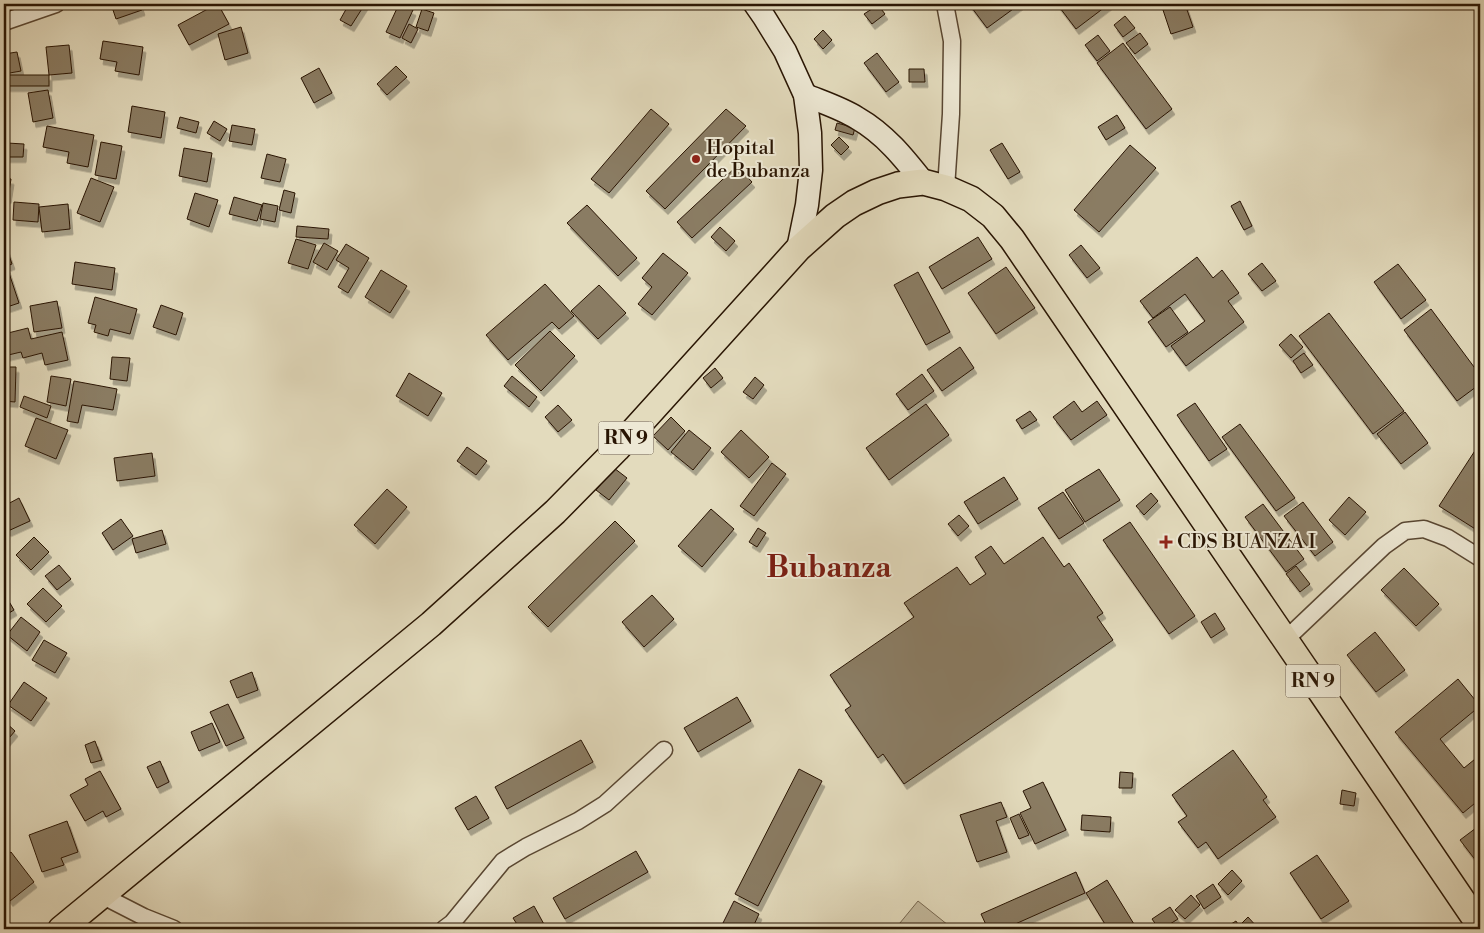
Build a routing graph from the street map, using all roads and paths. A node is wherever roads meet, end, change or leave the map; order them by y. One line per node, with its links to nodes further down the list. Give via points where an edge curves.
1 (56, 4): 4 (street)
2 (755, 4): 5 (main road, via 785,51)
3 (945, 4): 6 (street, via 952,41 951,114)
4 (4, 22)
5 (804, 95): 6 (main road, via 858,118 880,134); 7 (main road, via 811,170)
6 (934, 185): 7 (main road, RN 9, via 898,185 877,192 835,216); 9 (main road, RN 9 / RN 9, via 971,199 993,216 1012,239)
7 (798, 249): 11 (main road, RN 9, via 555,512 431,624)
8 (1480, 558): 9 (street, via 1448,538 1424,529 1405,531 1384,546)
9 (1285, 640): 12 (main road, RN 9 / RN 9)
10 (664, 750): 15 (street, via 605,804 503,861)
11 (103, 896): 13 (main road, RN 9); 14 (street)
12 (1480, 926)
13 (61, 929)
14 (174, 929)
15 (444, 929)

